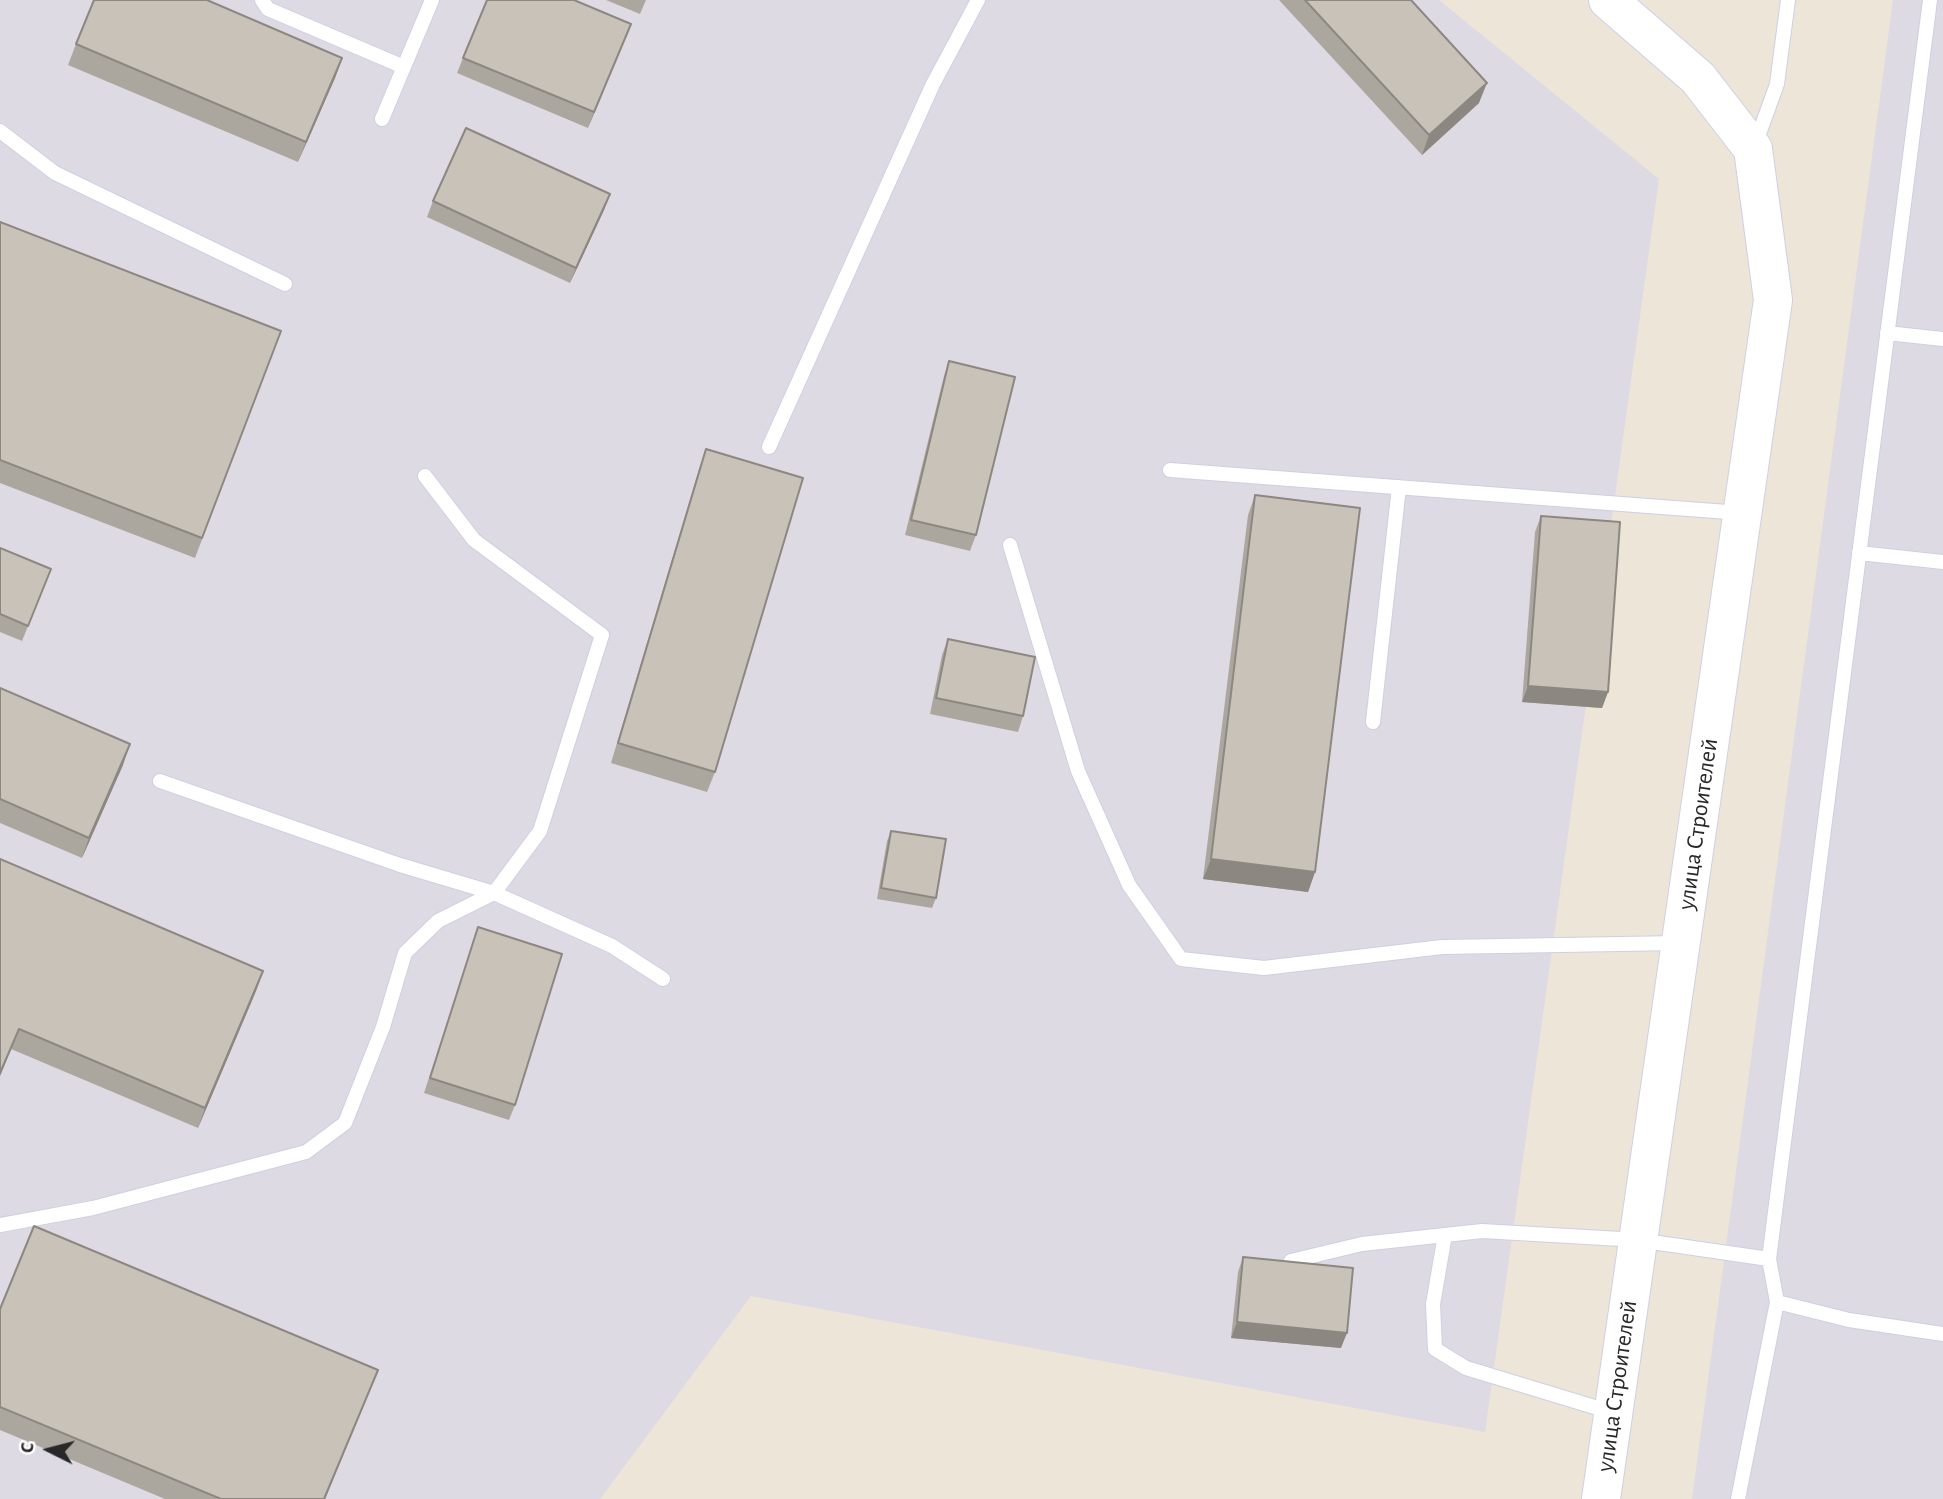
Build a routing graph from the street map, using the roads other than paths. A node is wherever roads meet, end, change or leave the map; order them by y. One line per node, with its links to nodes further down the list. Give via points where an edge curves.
1 (262, 0): 7 (lane, via 268,9)
2 (432, 0): 7 (lane)
3 (978, 0): 14 (lane, via 933,83)
4 (1608, 0): 10 (street, via 1698,78)
5 (1788, 0): 10 (lane, via 1777,84)
6 (1930, 0): 12 (lane)
7 (404, 68): 8 (lane)
8 (382, 119)
9 (0, 131): 11 (lane, via 55,173)
10 (1753, 149): 18 (street, улица Строителей, via 1773,300)
11 (285, 284)
12 (1887, 332): 13 (lane); 20 (lane)
13 (1943, 338)
14 (769, 447)
15 (1170, 470): 17 (lane)
16 (425, 477): 24 (lane, via 474,540 602,635 540,831)
17 (1399, 487): 18 (lane); 22 (lane)
18 (1742, 513): 25 (street, улица Строителей)
19 (1010, 545): 25 (lane, via 1078,771 1129,885 1181,958 1264,968 1442,947)
20 (1859, 553): 21 (lane); 30 (lane)
21 (1943, 562)
22 (1373, 722)
23 (160, 781): 24 (lane)
24 (494, 894): 26 (lane, via 612,946); 27 (lane, via 438,920 405,953 383,1027 345,1124 306,1152 93,1208)
25 (1681, 943): 29 (street, улица Строителей)
26 (663, 979)
27 (0, 1226)
28 (1445, 1235): 29 (lane, via 1482,1231); 31 (lane, via 1362,1244); 34 (lane, via 1433,1304 1435,1349 1466,1368)
29 (1638, 1240): 30 (lane); 34 (street, улица Строителей)
30 (1769, 1259): 32 (lane)
31 (1291, 1261)
32 (1777, 1302): 33 (lane, via 1849,1320); 36 (lane)
33 (1943, 1334)
34 (1613, 1413): 35 (street, улица Строителей)
35 (1601, 1499)
36 (1738, 1499)

